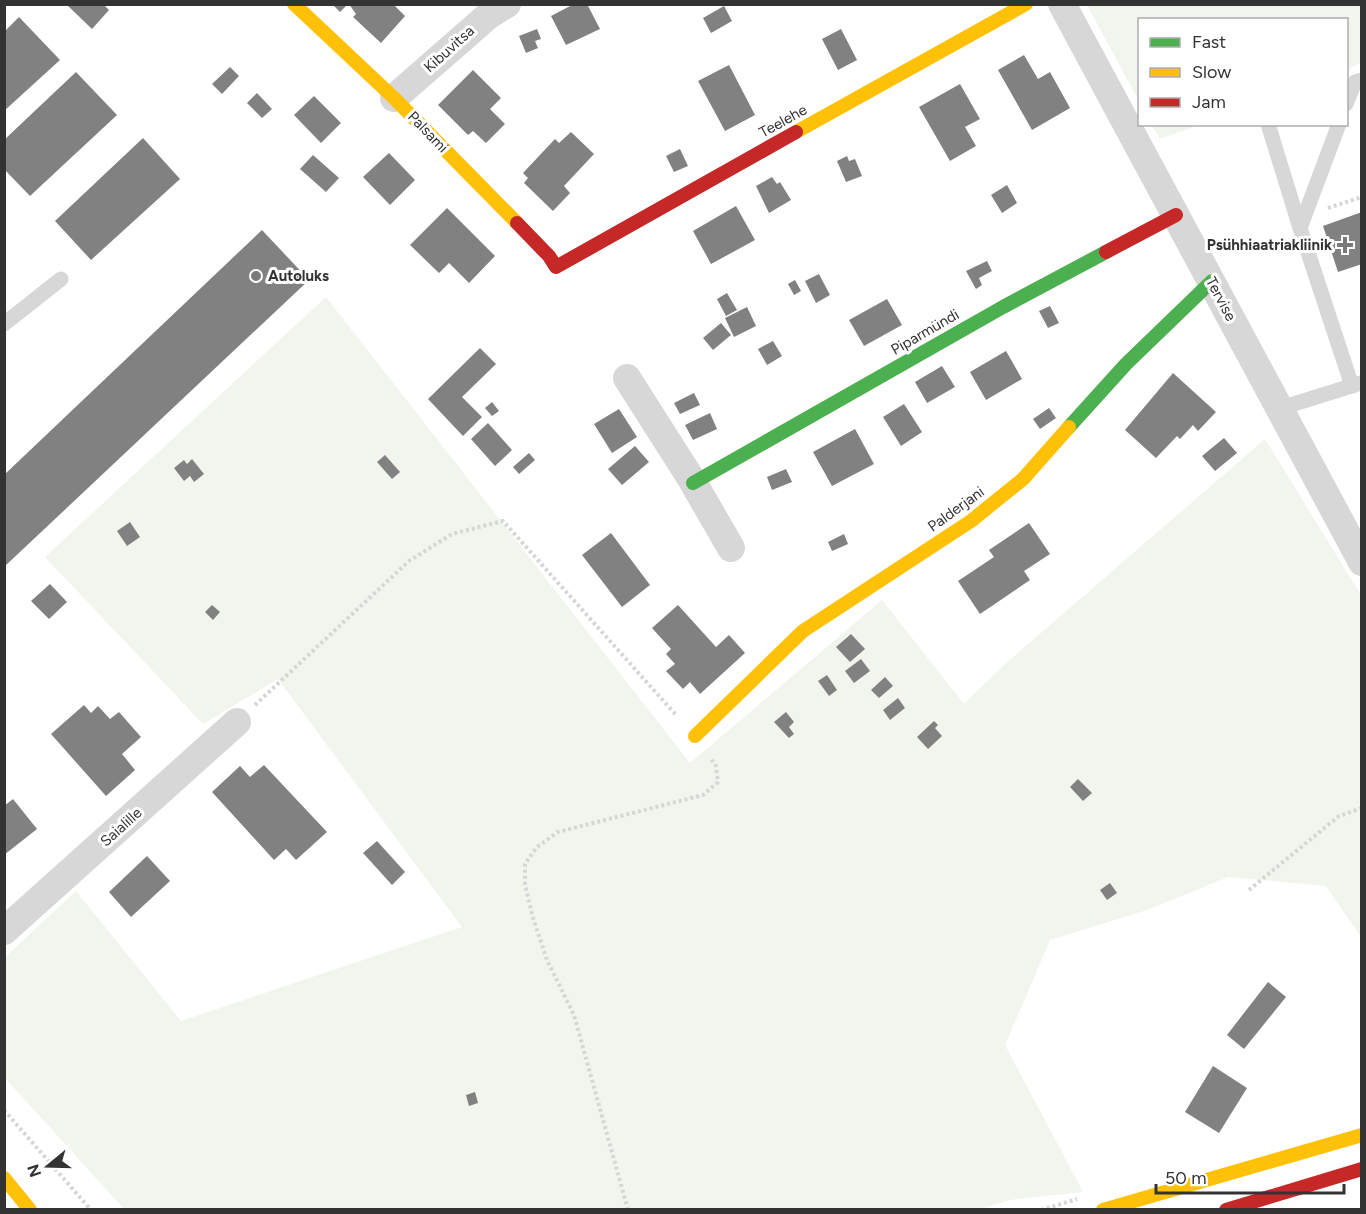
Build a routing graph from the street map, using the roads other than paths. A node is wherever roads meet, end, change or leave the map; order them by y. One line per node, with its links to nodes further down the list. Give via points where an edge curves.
1 (294, 4): 6 (main road, Palsami)
2 (507, 4): 6 (street, Kibuvitsa, via 489,15)
3 (1026, 4): 12 (main road, Teelehe)
4 (1062, 4): 10 (street, Tervise)
5 (1354, 83): 7 (lane)
6 (394, 98): 12 (main road, Palsami)
7 (1348, 101)
8 (1269, 126): 11 (lane)
9 (1338, 126): 11 (lane)
10 (1176, 215): 14 (street, Tervise); 19 (main road, Piparmündi, via 1003,307)
11 (1302, 222): 17 (lane)
12 (556, 267)
13 (61, 279): 15 (lane)
14 (1212, 280): 18 (street, Tervise); 23 (main road, Palderjani, via 1126,364 1023,479 971,521 803,631)
15 (4, 324)
16 (627, 378): 19 (street)
17 (1357, 385): 18 (lane)
18 (1281, 408): 20 (street, Tervise)
19 (693, 483): 21 (street)
20 (1358, 545)
21 (731, 548)
22 (237, 722): 24 (street, Saialille)
23 (695, 736)
24 (4, 931)
25 (1362, 1135): 30 (main road)
26 (1362, 1169): 31 (main road)
27 (4, 1178): 28 (main road)
28 (26, 1204): 29 (main road)
29 (34, 1209)
30 (1103, 1209)
31 (1226, 1209)

